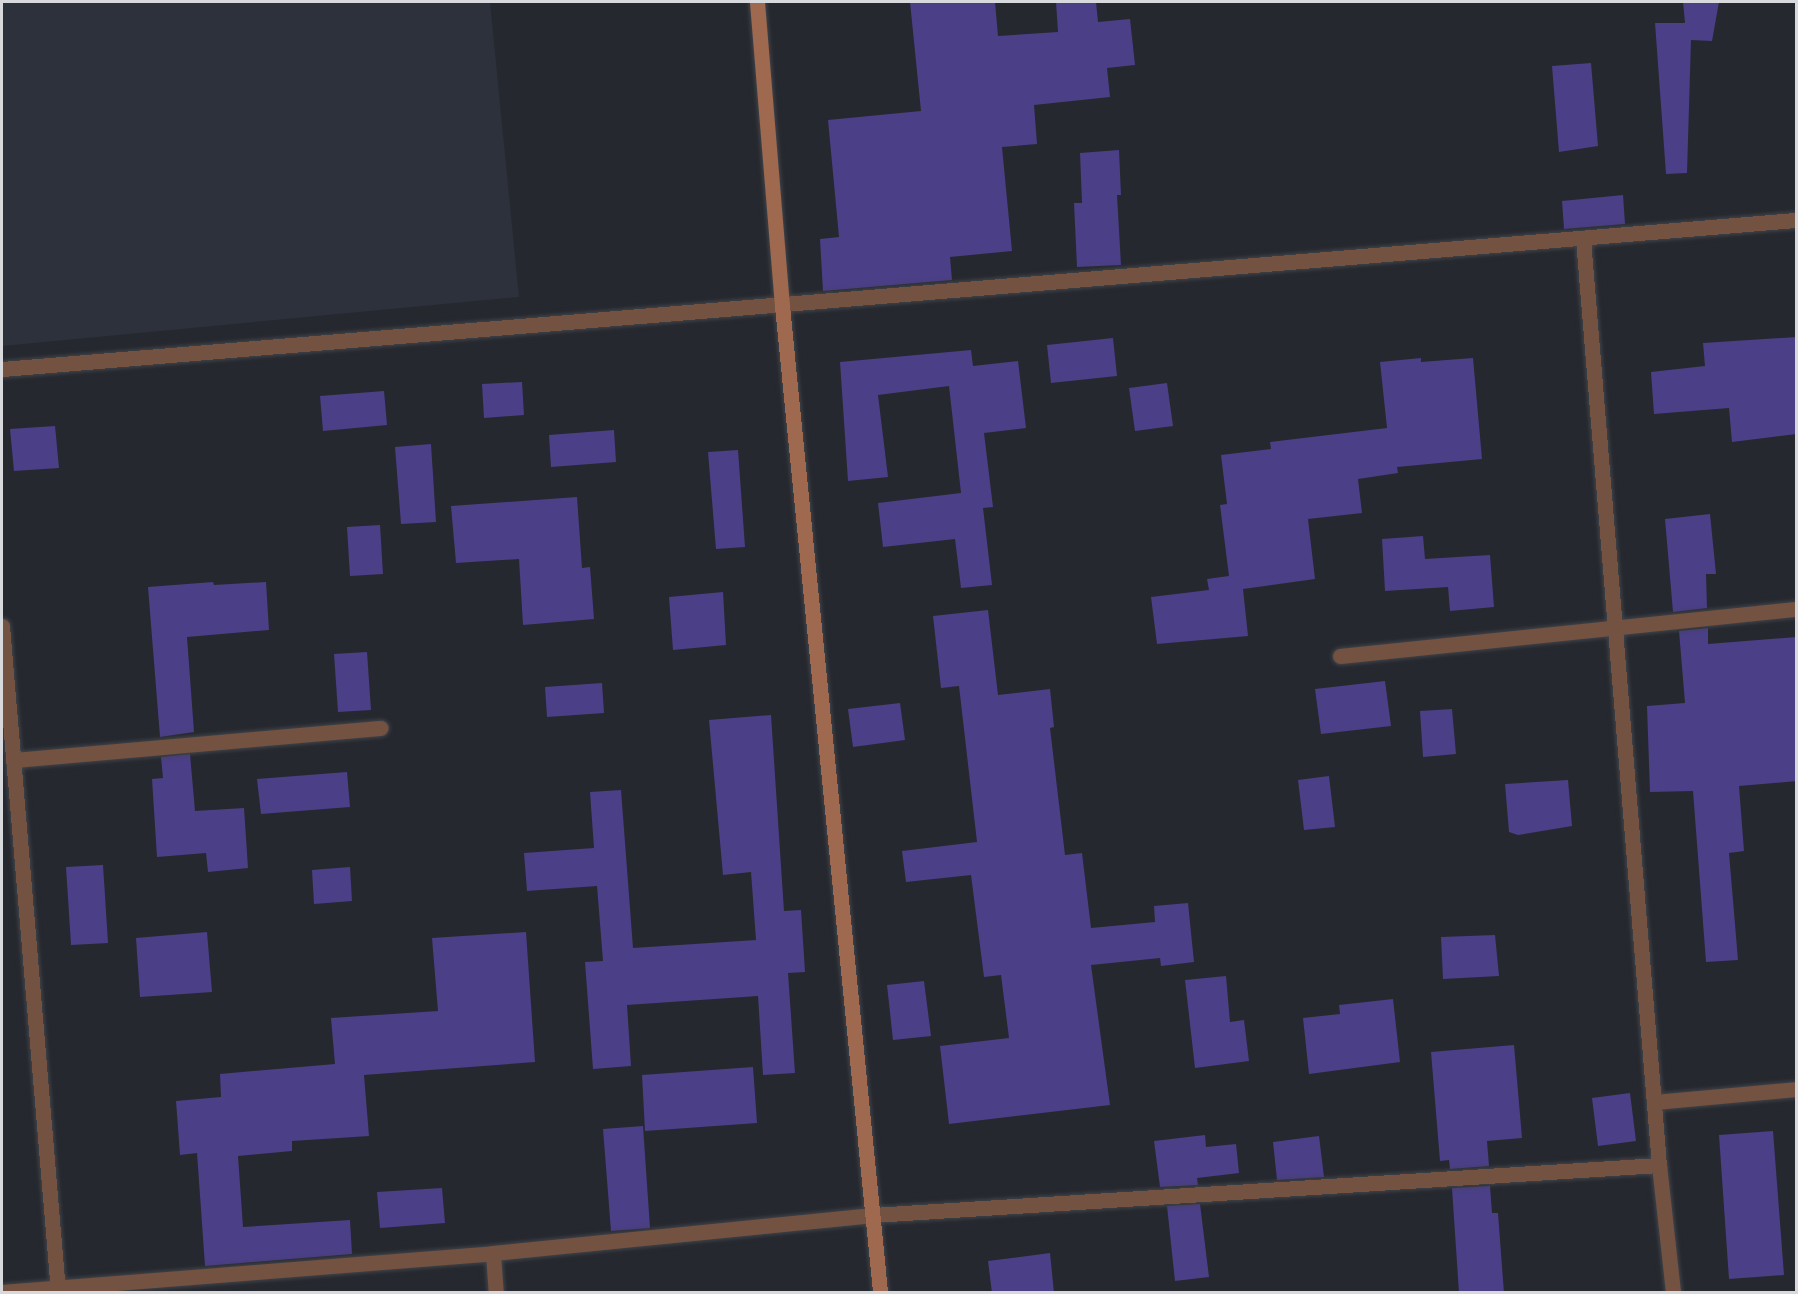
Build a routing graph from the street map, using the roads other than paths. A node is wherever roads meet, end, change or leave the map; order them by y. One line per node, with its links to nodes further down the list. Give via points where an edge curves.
1 (757, 2): 4 (main road)
2 (1797, 220): 3 (street)
3 (1582, 239): 4 (street); 8 (street)
4 (782, 306): 5 (street); 15 (main road)
5 (2, 369)
6 (1797, 609): 8 (street)
7 (2, 626): 11 (street)
8 (1614, 630): 9 (street); 13 (street)
9 (1340, 656)
10 (381, 728): 11 (street)
11 (13, 760): 17 (street)
12 (1797, 1089): 13 (street)
13 (1654, 1102): 14 (street)
14 (1659, 1165): 15 (street); 21 (street)
15 (873, 1215): 16 (street); 20 (main road)
16 (493, 1253): 17 (street); 19 (street)
17 (57, 1290): 18 (street)
18 (2, 1292)
19 (496, 1293)
20 (880, 1293)
21 (1673, 1293)

